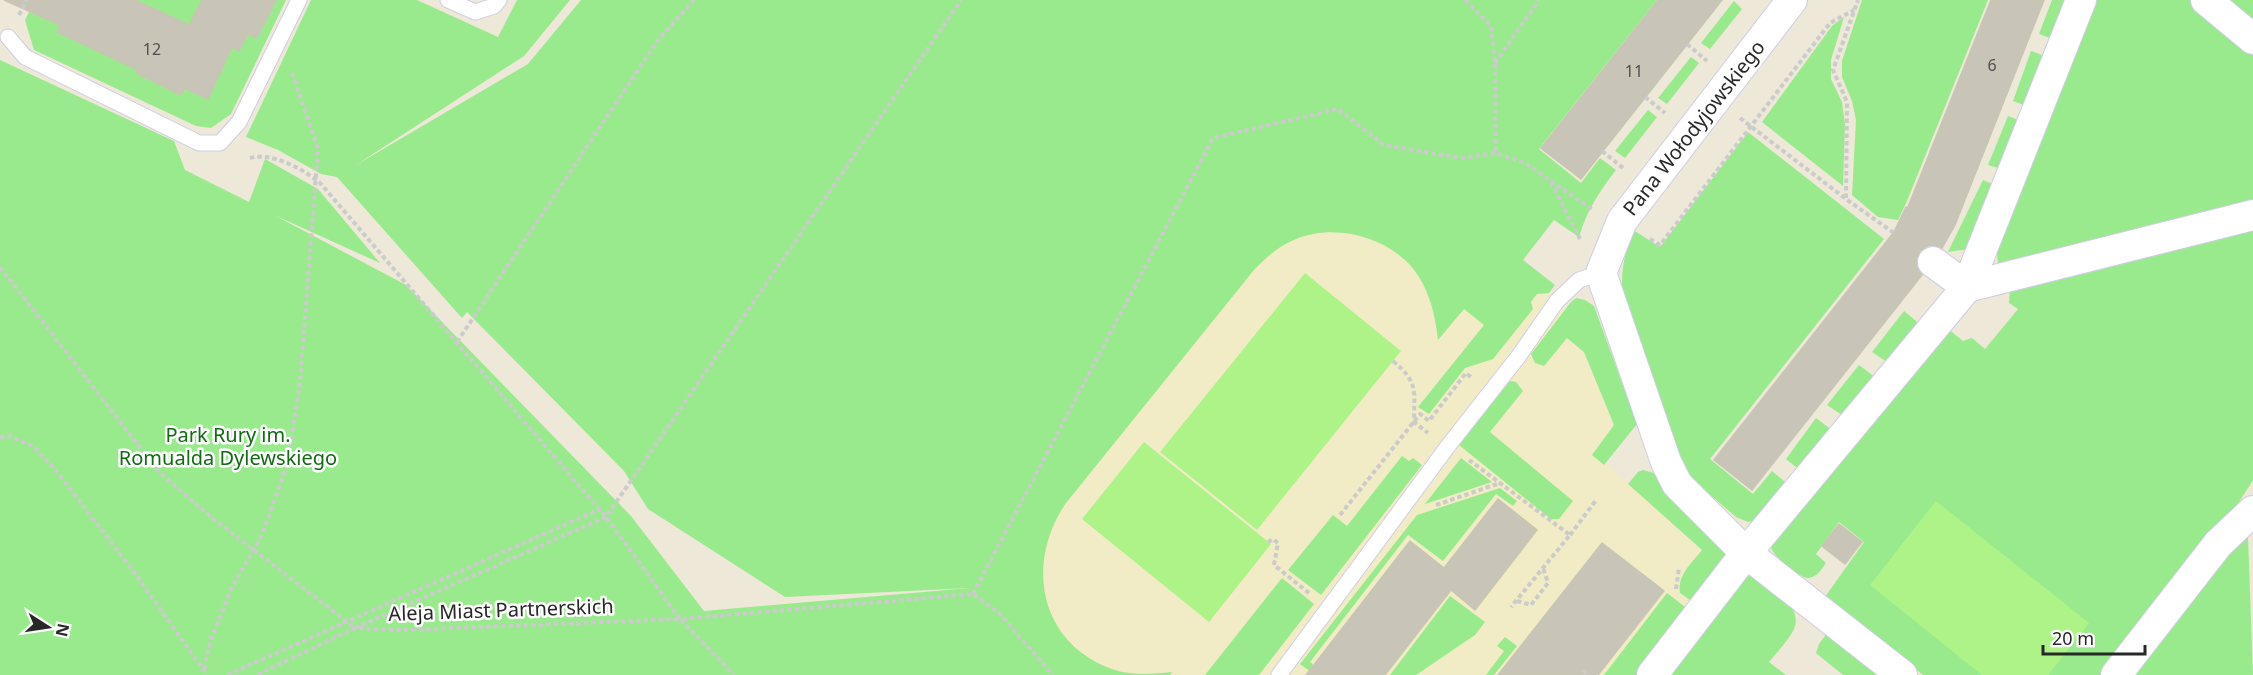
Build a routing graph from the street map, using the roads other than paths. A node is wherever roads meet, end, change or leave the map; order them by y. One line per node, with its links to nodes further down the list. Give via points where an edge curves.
1 (299, 0): 7 (lane, via 239,122 220,143 199,143 25,57)
2 (448, 0): 3 (lane, via 475,12 494,6)
3 (499, 0)
4 (1792, 0): 11 (street, Pana Wołodyjowskiego, via 1622,221)
5 (2081, 0): 12 (street)
6 (2206, 0): 8 (street)
7 (8, 37)
8 (2253, 39)
9 (2253, 215): 12 (street)
10 (1933, 262): 12 (street)
11 (1601, 273): 14 (street, via 1677,484); 15 (lane, via 1579,280 1557,301 1393,520)
12 (1967, 287): 14 (street)
13 (2253, 511): 18 (street, via 2218,544)
14 (1746, 553): 16 (street); 17 (street)
15 (1286, 673)
16 (1652, 675)
17 (1902, 675)
18 (2116, 675)

